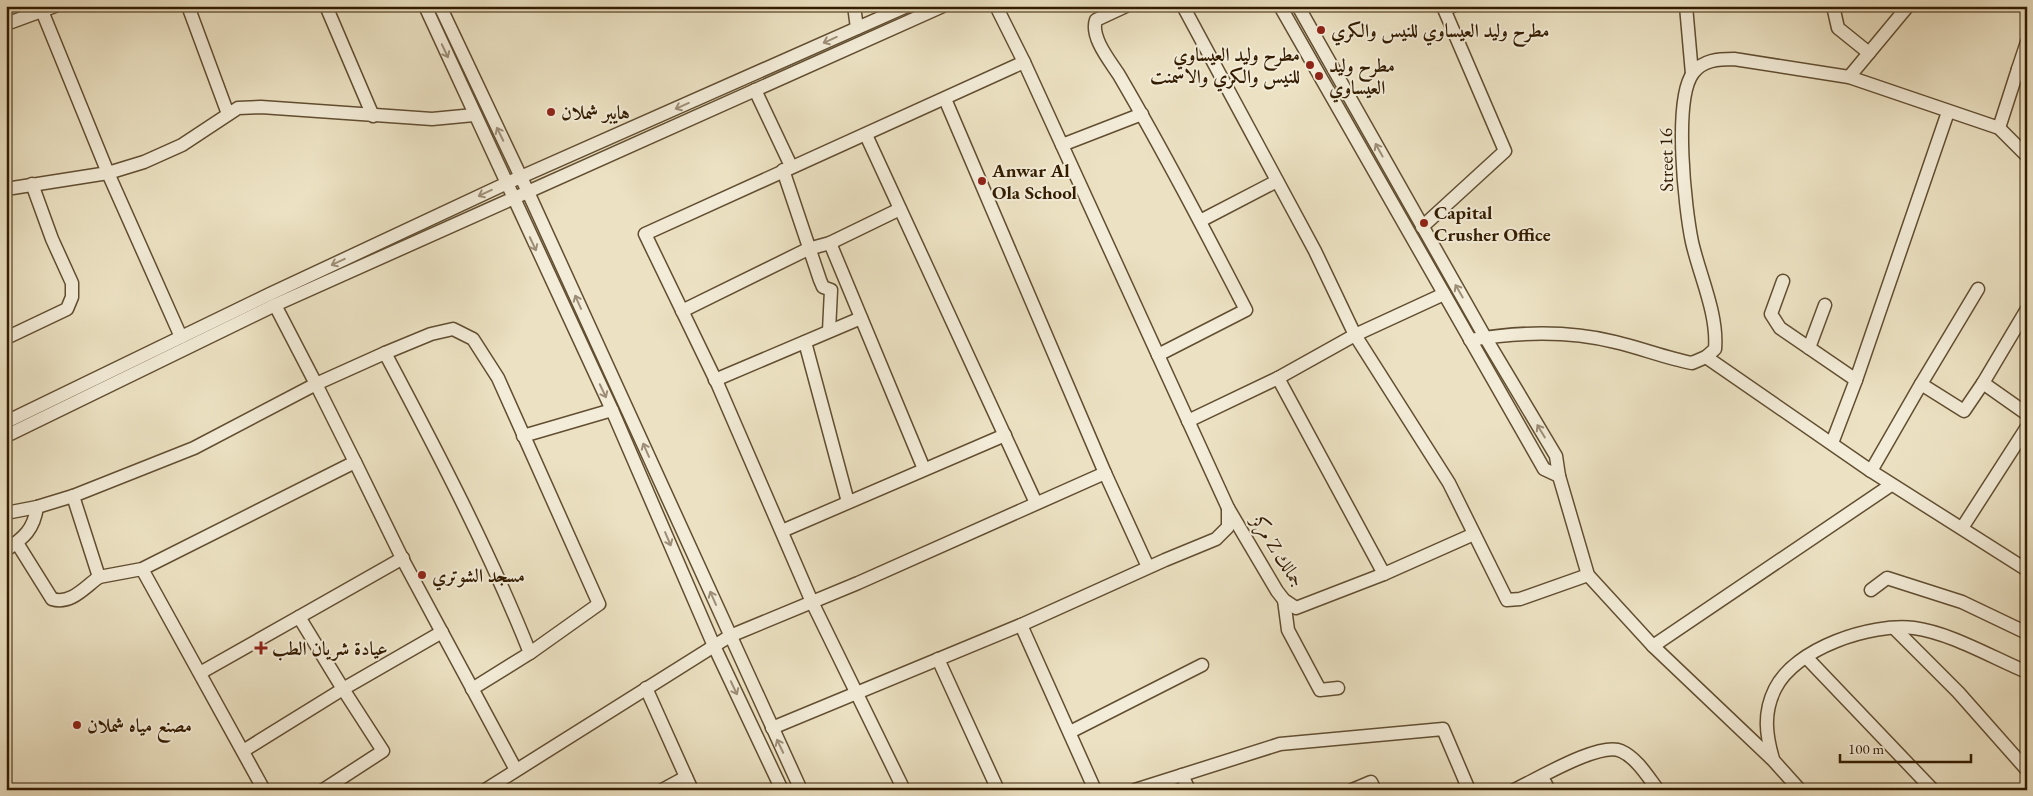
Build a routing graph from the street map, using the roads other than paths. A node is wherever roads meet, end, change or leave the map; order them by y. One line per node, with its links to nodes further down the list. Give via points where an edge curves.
1 (55, 6): 18 (street)
2 (188, 6): 30 (street)
3 (326, 6): 33 (street)
4 (424, 6): 32 (street, one-way to 32)
5 (440, 6): 40 (street, one-way to 5)
6 (854, 6): 20 (street)
7 (906, 6): 20 (street)
8 (944, 6): 27 (street)
9 (996, 6): 23 (street, مركز Z جمالك)
10 (1126, 6): 31 (street, via 1096,20 1094,24 1098,39)
11 (1184, 6): 41 (street)
12 (1280, 6): 54 (street)
13 (1298, 6): 49 (street, one-way to 13)
14 (1686, 6): 25 (street)
15 (1833, 6): 22 (street, via 1838,28)
16 (1908, 6): 22 (street)
17 (1447, 7): 49 (street, via 1505,151)
18 (41, 9): 19 (street); 39 (street)
19 (6, 24)
20 (857, 28): 40 (street, one-way to 40)
21 (2027, 42): 24 (street)
22 (1869, 53): 26 (street)
23 (1024, 62): 28 (street); 36 (street, مركز Z جمالك)
24 (2022, 73): 34 (street)
25 (1692, 74): 26 (street, via 1702,65 1725,59); 70 (street, Street 16, via 1686,90 1683,122 1682,183 1692,242 1716,333 1715,349)
26 (1849, 77): 29 (street)
27 (755, 90): 38 (street); 45 (street)
28 (945, 99): 35 (street); 89 (street)
29 (1948, 112): 34 (street); 73 (street)
30 (228, 114): 33 (street, via 238,108 261,107); 39 (street, via 182,145)
31 (1142, 114): 36 (street); 48 (street)
32 (474, 115): 33 (street, via 432,119); 43 (street)
33 (373, 116)
34 (1999, 128): 37 (street)
35 (866, 135): 38 (street); 47 (street)
36 (1062, 145): 69 (street, مركز Z جمالك)
37 (2027, 156)
38 (787, 168): 51 (street); 58 (street, via 644,234)
39 (108, 173): 42 (street); 64 (street)
40 (521, 178): 43 (street); 45 (street)
41 (1277, 181): 48 (street); 61 (street)
42 (32, 184): 44 (street); 63 (street, via 72,282 72,297 68,309)
43 (505, 184): 46 (street); 64 (street, one-way to 64)
44 (6, 189)
45 (528, 192): 46 (street); 117 (street, one-way to 45)
46 (512, 200): 55 (street); 77 (street, one-way to 77)
47 (900, 209): 50 (street); 82 (street)
48 (1200, 221): 69 (street, via 1246,310)
49 (1422, 227): 62 (street, one-way to 49)
50 (830, 243): 51 (street); 59 (street)
51 (808, 249): 58 (street); 60 (street, via 823,287 831,290)
52 (1783, 281): 67 (street, via 1771,314 1780,328)
53 (1978, 289): 76 (street)
54 (1444, 294): 61 (street); 65 (street)
55 (275, 305): 75 (street); 83 (street)
56 (1826, 305): 67 (street)
57 (2027, 308): 74 (street)
58 (682, 310): 72 (street)
59 (861, 318): 60 (street); 87 (street)
60 (829, 331): 66 (street)
61 (1355, 335): 71 (street); 100 (street, via 1449,483)
62 (1485, 337): 65 (street); 70 (street, via 1512,334 1592,337 1692,363); 90 (street, one-way to 62, via 1556,456)
63 (6, 338)
64 (180, 338): 80 (street)
65 (1470, 340): 90 (street, via 1544,469)
66 (805, 342): 72 (street); 93 (street)
67 (1809, 348): 73 (street)
68 (385, 353): 75 (street); 84 (street, via 431,334 453,329 473,339 498,378); 120 (street, via 450,477)
69 (1158, 355): 79 (street, مركز Z جمالك)
70 (1706, 357): 85 (street)
71 (1278, 378): 79 (street); 106 (street)
72 (715, 380): 99 (street)
73 (1856, 380): 85 (street)
74 (1983, 383): 76 (street, via 1964,410); 78 (street)
75 (316, 384): 86 (street); 92 (street, via 194,448)
76 (1921, 384): 88 (street)
77 (612, 410): 84 (street); 118 (street, one-way to 118)
78 (2027, 414)
79 (1188, 421): 96 (street, مركز Z جمالك)
80 (6, 422)
81 (2027, 427): 98 (street)
82 (1004, 435): 87 (street); 94 (street)
83 (6, 436)
84 (523, 436): 120 (street, via 599,604)
85 (1832, 443): 88 (street)
86 (355, 462): 102 (street); 104 (street)
87 (924, 469): 93 (street)
88 (1871, 471): 91 (street)
89 (1105, 473): 94 (street); 103 (street)
90 (1559, 476): 107 (street)
91 (1891, 485): 98 (street); 119 (street)
92 (73, 496): 95 (street); 108 (street)
93 (848, 502): 99 (street)
94 (1036, 504): 111 (street)
95 (37, 507): 97 (street); 101 (street, via 35,524)
96 (1228, 508): 103 (street, via 1228,527 1216,539); 110 (street, مركز Z جمالك)
97 (6, 513)
98 (1962, 528): 105 (street)
99 (782, 531): 111 (street)
100 (1474, 534): 106 (street); 107 (street, via 1507,600 1520,599)
101 (12, 547): 108 (street, via 52,598 59,601 70,599)
102 (403, 558): 112 (street); 115 (street)
103 (1148, 567): 113 (street)
104 (142, 568): 108 (street); 125 (street)
105 (2027, 570)
106 (1384, 574): 110 (street, مركز Z جمالك, via 1296,608)
107 (1588, 575): 119 (street)
108 (99, 576)
109 (1871, 590): 116 (street, via 1887,578 1962,602)
110 (1284, 600): 127 (street, via 1288,630 1320,690)
111 (812, 602): 117 (street); 130 (street)
112 (299, 617): 125 (street); 128 (street)
113 (1021, 624): 122 (street); 132 (street)
114 (1894, 628): 121 (street, via 1837,641); 124 (street, via 1933,632); 136 (street, via 1958,692)
115 (442, 632): 128 (street); 129 (street)
116 (2027, 633)
117 (730, 636): 118 (street); 131 (street)
118 (714, 646): 126 (street); 145 (street, one-way to 145)
119 (1653, 646): 134 (street)
120 (530, 653): 129 (street)
121 (1806, 657): 134 (street, via 1780,682 1769,705 1766,727); 159 (street)
122 (938, 659): 130 (street); 148 (street)
123 (1202, 665): 132 (street)
124 (2027, 672)
125 (200, 673): 133 (street)
126 (646, 688): 135 (street); 139 (street)
127 (1338, 688)
128 (343, 689): 133 (street); 141 (street, via 383,751)
129 (472, 689): 135 (street)
130 (857, 692): 131 (street); 147 (street)
131 (772, 728): 146 (street, one-way to 131)
132 (1070, 732): 149 (street)
133 (243, 751): 140 (street)
134 (1773, 760): 158 (street)
135 (516, 770): 142 (street)
136 (2027, 770)
137 (1182, 774): 150 (street); 151 (street); 154 (street, via 1280,744 1443,729)
138 (1542, 776): 155 (street); 156 (street); 157 (street, via 1605,749 1620,751 1637,763)
139 (686, 777): 143 (street); 144 (street)
140 (264, 790)
141 (323, 790)
142 (485, 790)
143 (662, 790)
144 (692, 790)
145 (782, 790)
146 (801, 790)
147 (904, 790)
148 (998, 790)
149 (1095, 790)
150 (1135, 790)
151 (1189, 790)
152 (1352, 790): 153 (street, via 1371,782)
153 (1375, 790)
154 (1469, 790)
155 (1514, 790)
156 (1549, 790)
157 (1658, 790)
158 (1800, 790)
159 (1933, 790)

